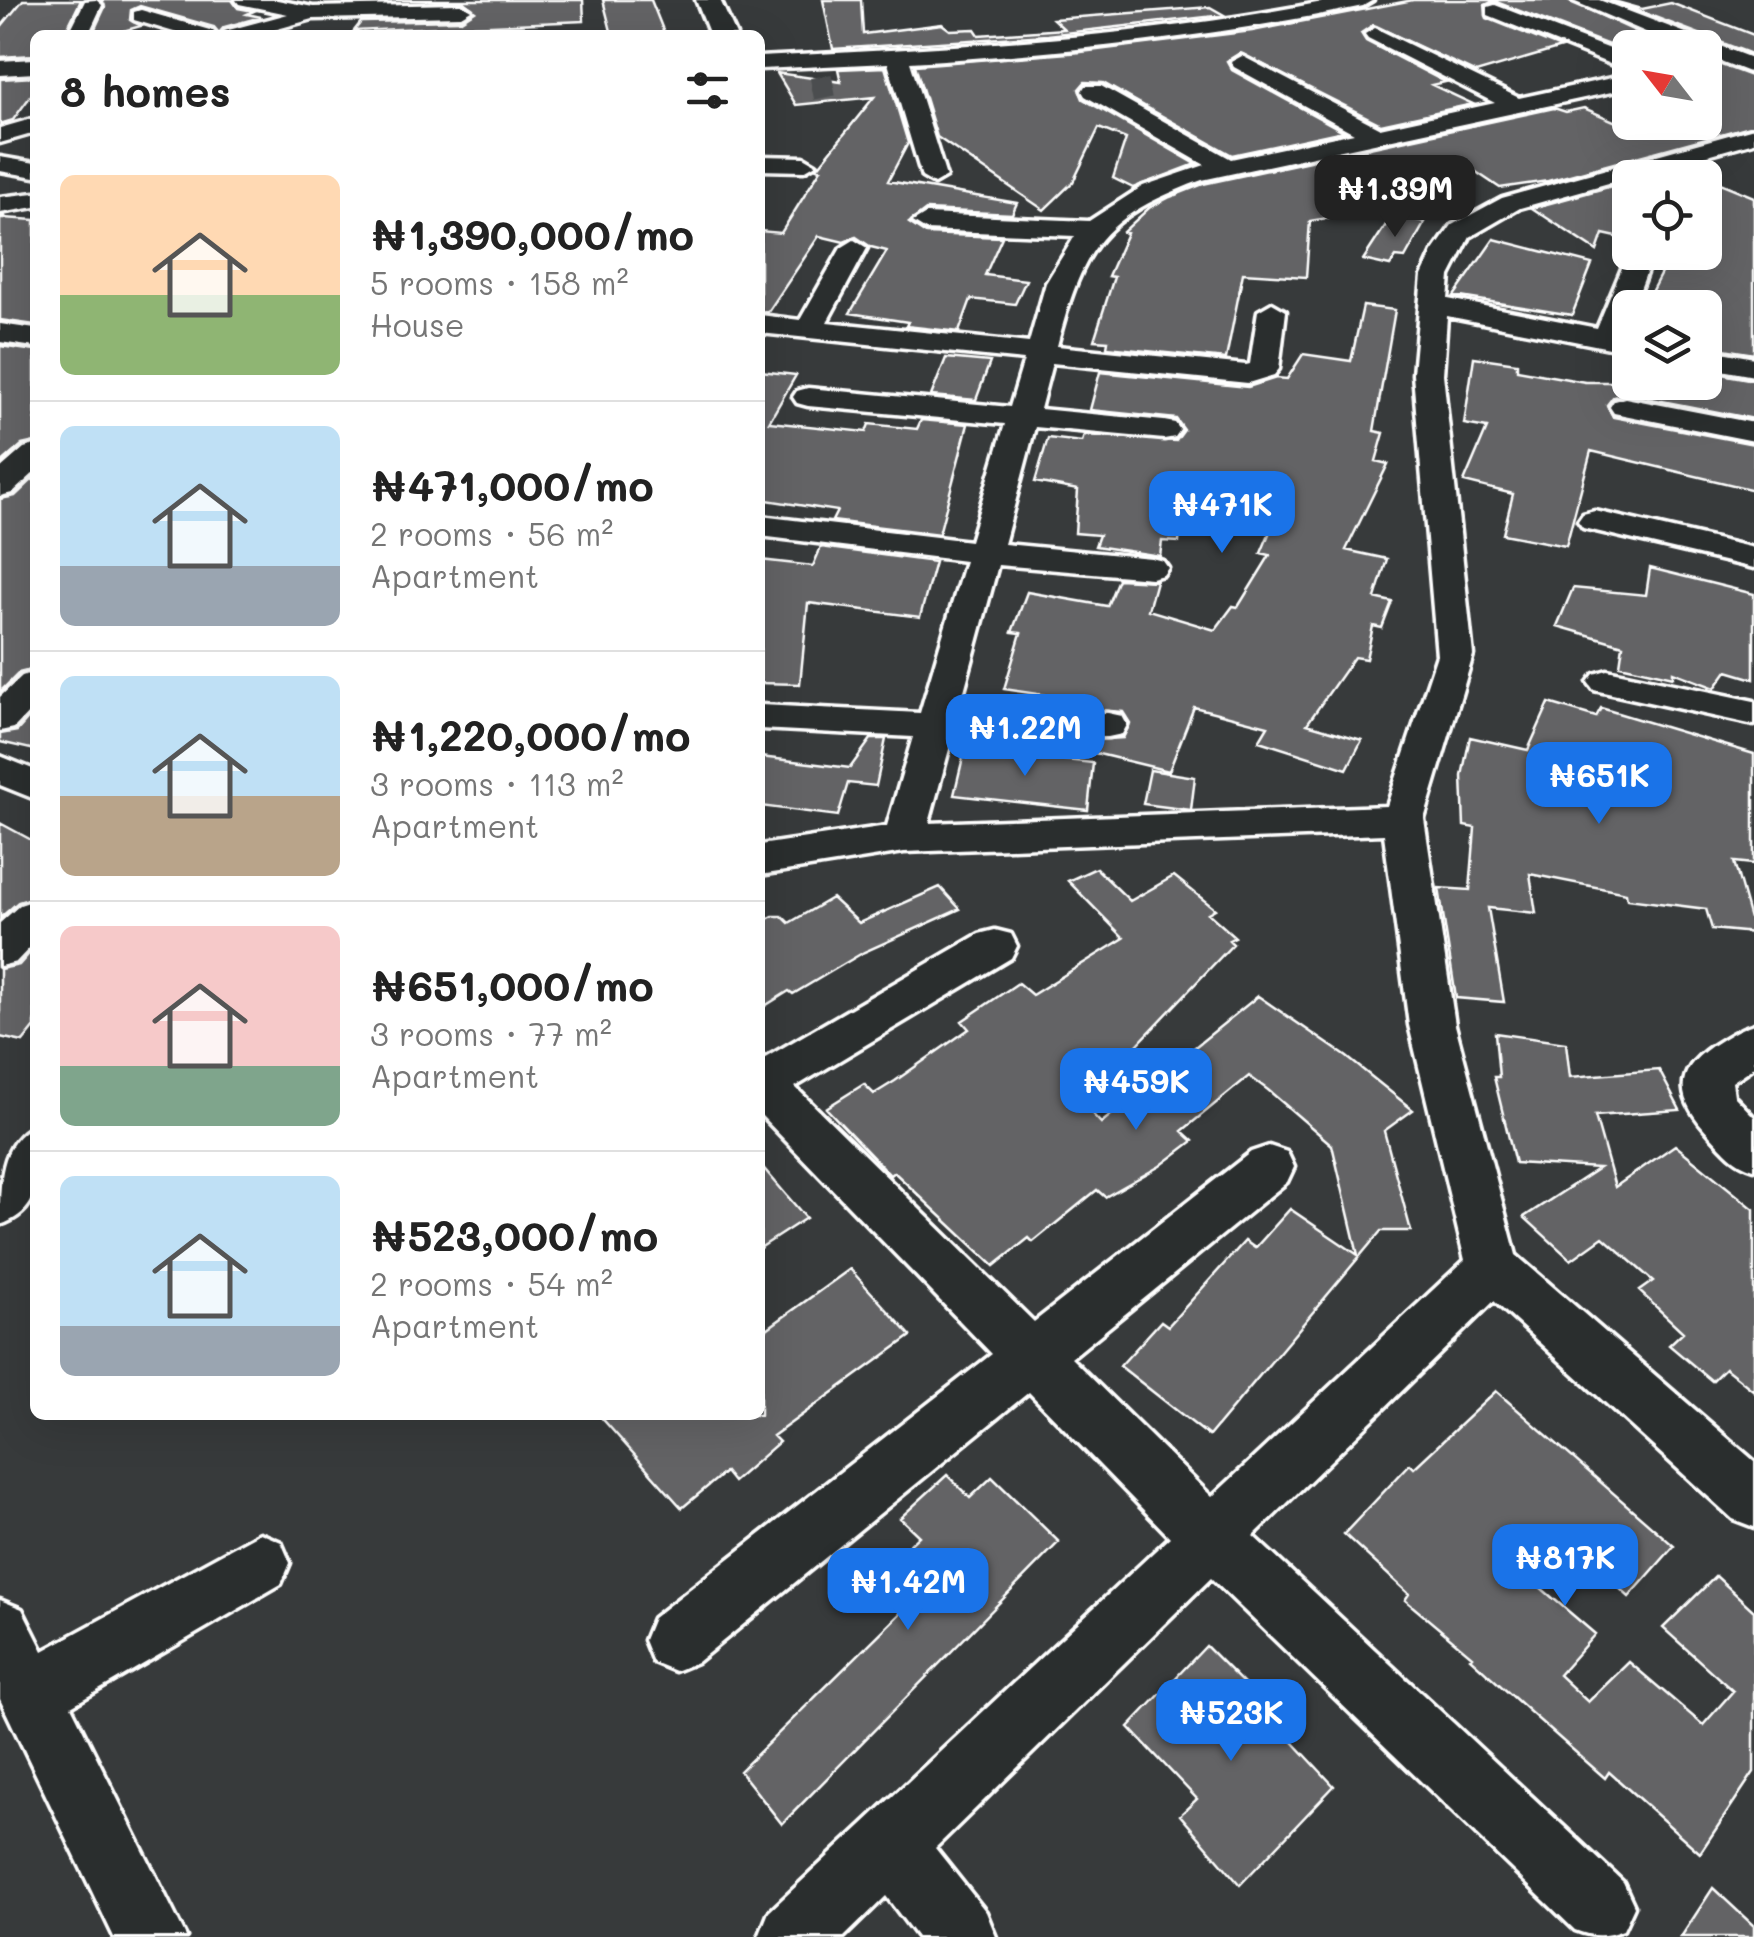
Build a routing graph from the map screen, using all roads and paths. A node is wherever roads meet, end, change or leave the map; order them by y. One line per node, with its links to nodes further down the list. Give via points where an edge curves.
1 (246, 0): 6 (street)
2 (1230, 0): 10 (street)
3 (1363, 0): 10 (street)
4 (1581, 0): 14 (street)
5 (92, 5): 11 (street)
6 (320, 6): 7 (street); 13 (street)
7 (461, 10)
8 (1496, 11): 18 (street)
9 (141, 16): 12 (street)
10 (1267, 22): 16 (street, via 1107,44)
11 (80, 30)
12 (189, 30)
13 (264, 30)
14 (1658, 30)
15 (1375, 34): 26 (street)
16 (898, 56): 17 (street); 36 (street)
17 (853, 58): 19 (street); 23 (street)
18 (1612, 58)
19 (765, 62)
20 (1242, 62): 28 (street)
21 (30, 66): 22 (street)
22 (0, 68)
23 (843, 83)
24 (1612, 85): 26 (street)
25 (1094, 90): 34 (street)
26 (1514, 104): 28 (street)
27 (30, 127): 29 (street)
28 (1374, 134): 34 (street)
29 (0, 136)
30 (1754, 136): 42 (street, via 1496,208 1453,241 1436,276)
31 (765, 163): 33 (street)
32 (0, 164): 35 (street)
33 (804, 164)
34 (1225, 166): 40 (street, via 1142,194)
35 (30, 169)
36 (934, 176)
37 (30, 200): 38 (street)
38 (0, 205)
39 (926, 222): 40 (street)
40 (1092, 230): 49 (street, via 1071,257)
41 (854, 248): 45 (street)
42 (1436, 305): 48 (street); 73 (street, via 1428,374 1456,655)
43 (1272, 310): 49 (street, via 1258,373)
44 (765, 325): 45 (street)
45 (809, 329): 49 (street)
46 (0, 334): 47 (street)
47 (30, 337)
48 (1612, 340)
49 (1040, 352): 54 (street)
50 (1722, 361): 51 (street)
51 (1754, 367)
52 (808, 396): 54 (street)
53 (1626, 407): 56 (street)
54 (1022, 416): 55 (street); 61 (street)
55 (1164, 430)
56 (1754, 432)
57 (30, 459): 58 (street)
58 (0, 486)
59 (1595, 521): 62 (street)
60 (765, 527): 61 (street)
61 (984, 554): 63 (street); 70 (street)
62 (1754, 558)
63 (1150, 568)
64 (1606, 682): 66 (street)
65 (30, 689): 68 (street)
66 (1754, 714)
67 (765, 718): 70 (street)
68 (0, 719)
69 (1108, 724): 70 (street)
70 (936, 726): 74 (street)
71 (0, 769): 72 (street)
72 (30, 784)
73 (1403, 819): 74 (street); 86 (street, via 1432,1024)
74 (904, 838): 75 (street)
75 (765, 859)
76 (30, 921): 78 (street)
77 (995, 946): 80 (street)
78 (0, 950)
79 (1754, 1042): 82 (street, via 1707,1075 1711,1104)
80 (765, 1081)
81 (765, 1089): 87 (street)
82 (1754, 1149)
83 (30, 1157): 85 (main road)
84 (1269, 1168): 87 (street)
85 (0, 1199)
86 (1493, 1266): 88 (street); 89 (street)
87 (1033, 1358): 89 (street); 92 (street)
88 (1754, 1499)
89 (1213, 1538): 94 (street); 95 (street)
90 (260, 1563): 93 (street)
91 (0, 1631): 93 (street)
92 (675, 1640)
93 (31, 1693): 96 (street)
94 (890, 1846): 97 (street); 98 (street)
95 (1599, 1906)
96 (151, 1937)
97 (794, 1937)
98 (962, 1937)

